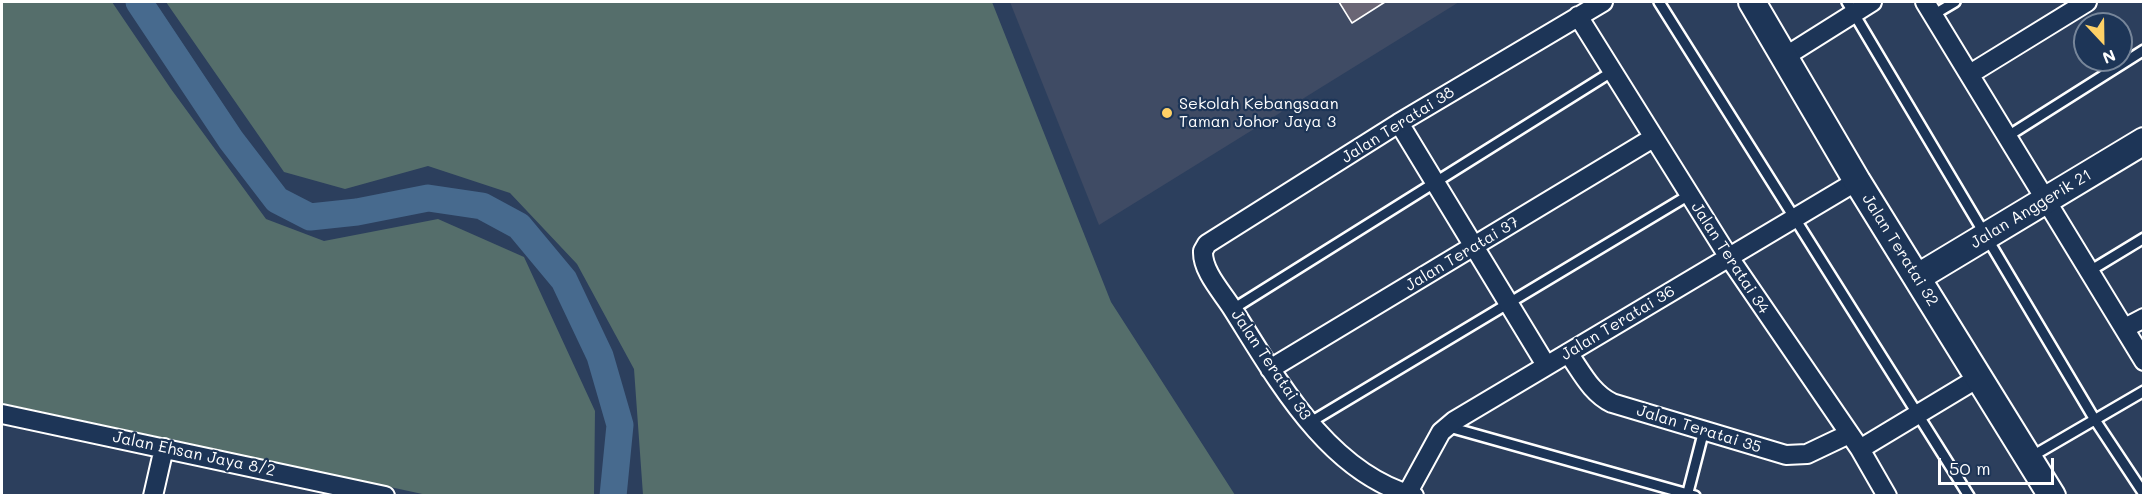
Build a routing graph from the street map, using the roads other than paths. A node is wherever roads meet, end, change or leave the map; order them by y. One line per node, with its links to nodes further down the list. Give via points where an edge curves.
1 (1603, 2): 9 (street, Jalan Teratai 38)
2 (1659, 2): 22 (lane)
3 (1752, 2): 11 (street, Jalan Teratai 32)
4 (1872, 2): 7 (street)
5 (1955, 2): 8 (lane)
6 (2086, 2): 13 (street)
7 (1850, 7): 11 (street); 23 (lane)
8 (1929, 8): 13 (street)
9 (1578, 16): 12 (street, Jalan Teratai 34); 14 (street, Jalan Teratai 38)
10 (2144, 50): 15 (lane)
11 (1786, 56): 18 (street, Jalan Teratai 32)
12 (1613, 71): 16 (street, Jalan Teratai 34); 19 (lane)
13 (1970, 74): 15 (street)
14 (1400, 123): 19 (street); 27 (street, Jalan Teratai 38, via 1207,244)
15 (2008, 136): 21 (street)
16 (1653, 138): 20 (street, Jalan Teratai 34); 25 (street, Jalan Teratai 37)
17 (2144, 141): 21 (street, Jalan Anggerik 21)
18 (1857, 181): 22 (street, Jalan Teratai 36); 29 (street, Jalan Teratai 32)
19 (1436, 183): 25 (street); 31 (lane)
20 (1689, 195): 26 (street, Jalan Teratai 34); 30 (lane)
21 (2047, 199): 23 (street, Jalan Anggerik 21); 28 (street)
22 (1793, 218): 26 (street, Jalan Teratai 36); 41 (lane)
23 (1987, 235): 29 (street, Jalan Anggerik 21); 42 (lane)
24 (2144, 238): 28 (lane)
25 (1474, 246): 30 (street); 37 (street, Jalan Teratai 37)
26 (1728, 256): 34 (street, Jalan Teratai 36); 46 (street, Jalan Teratai 34)
27 (1203, 257): 31 (street, Jalan Teratai 33)
28 (2088, 272): 33 (street)
29 (1918, 277): 38 (street, Jalan Teratai 32)
30 (1509, 303): 36 (street); 43 (lane)
31 (1233, 309): 37 (street, Jalan Teratai 33)
32 (2144, 318): 33 (street)
33 (2125, 328): 35 (street)
34 (1568, 353): 36 (street, Jalan Teratai 36); 45 (street, Jalan Teratai 35, via 1601,398)
35 (2144, 361)
36 (1546, 365): 44 (street, Jalan Teratai 36)
37 (1270, 369): 43 (street, Jalan Teratai 33)
38 (1978, 378): 41 (street); 49 (street, Jalan Teratai 32)
39 (2144, 391): 42 (lane)
40 (2, 414): 47 (street, Jalan Ehsan Jaya 8/2)
41 (1918, 414): 48 (street); 56 (lane)
42 (2095, 420): 49 (lane); 50 (lane)
43 (1309, 423): 53 (street, Jalan Teratai 33, via 1358,468 1382,484)
44 (1447, 426): 53 (street, Jalan Teratai 36); 54 (lane)
45 (1704, 430): 46 (street, Jalan Teratai 35, via 1797,456); 54 (lane)
46 (1849, 434): 48 (street, Jalan Teratai 34)
47 (164, 448): 51 (street); 52 (street, Jalan Ehsan Jaya 8/2)
48 (1860, 449): 55 (street, Jalan Teratai 34)
49 (2028, 458): 57 (street, Jalan Teratai 32)
50 (2144, 494)
51 (153, 495)
52 (385, 495)
53 (1411, 495)
54 (1690, 495)
55 (1887, 495)
56 (1969, 495)
57 (2052, 495)

